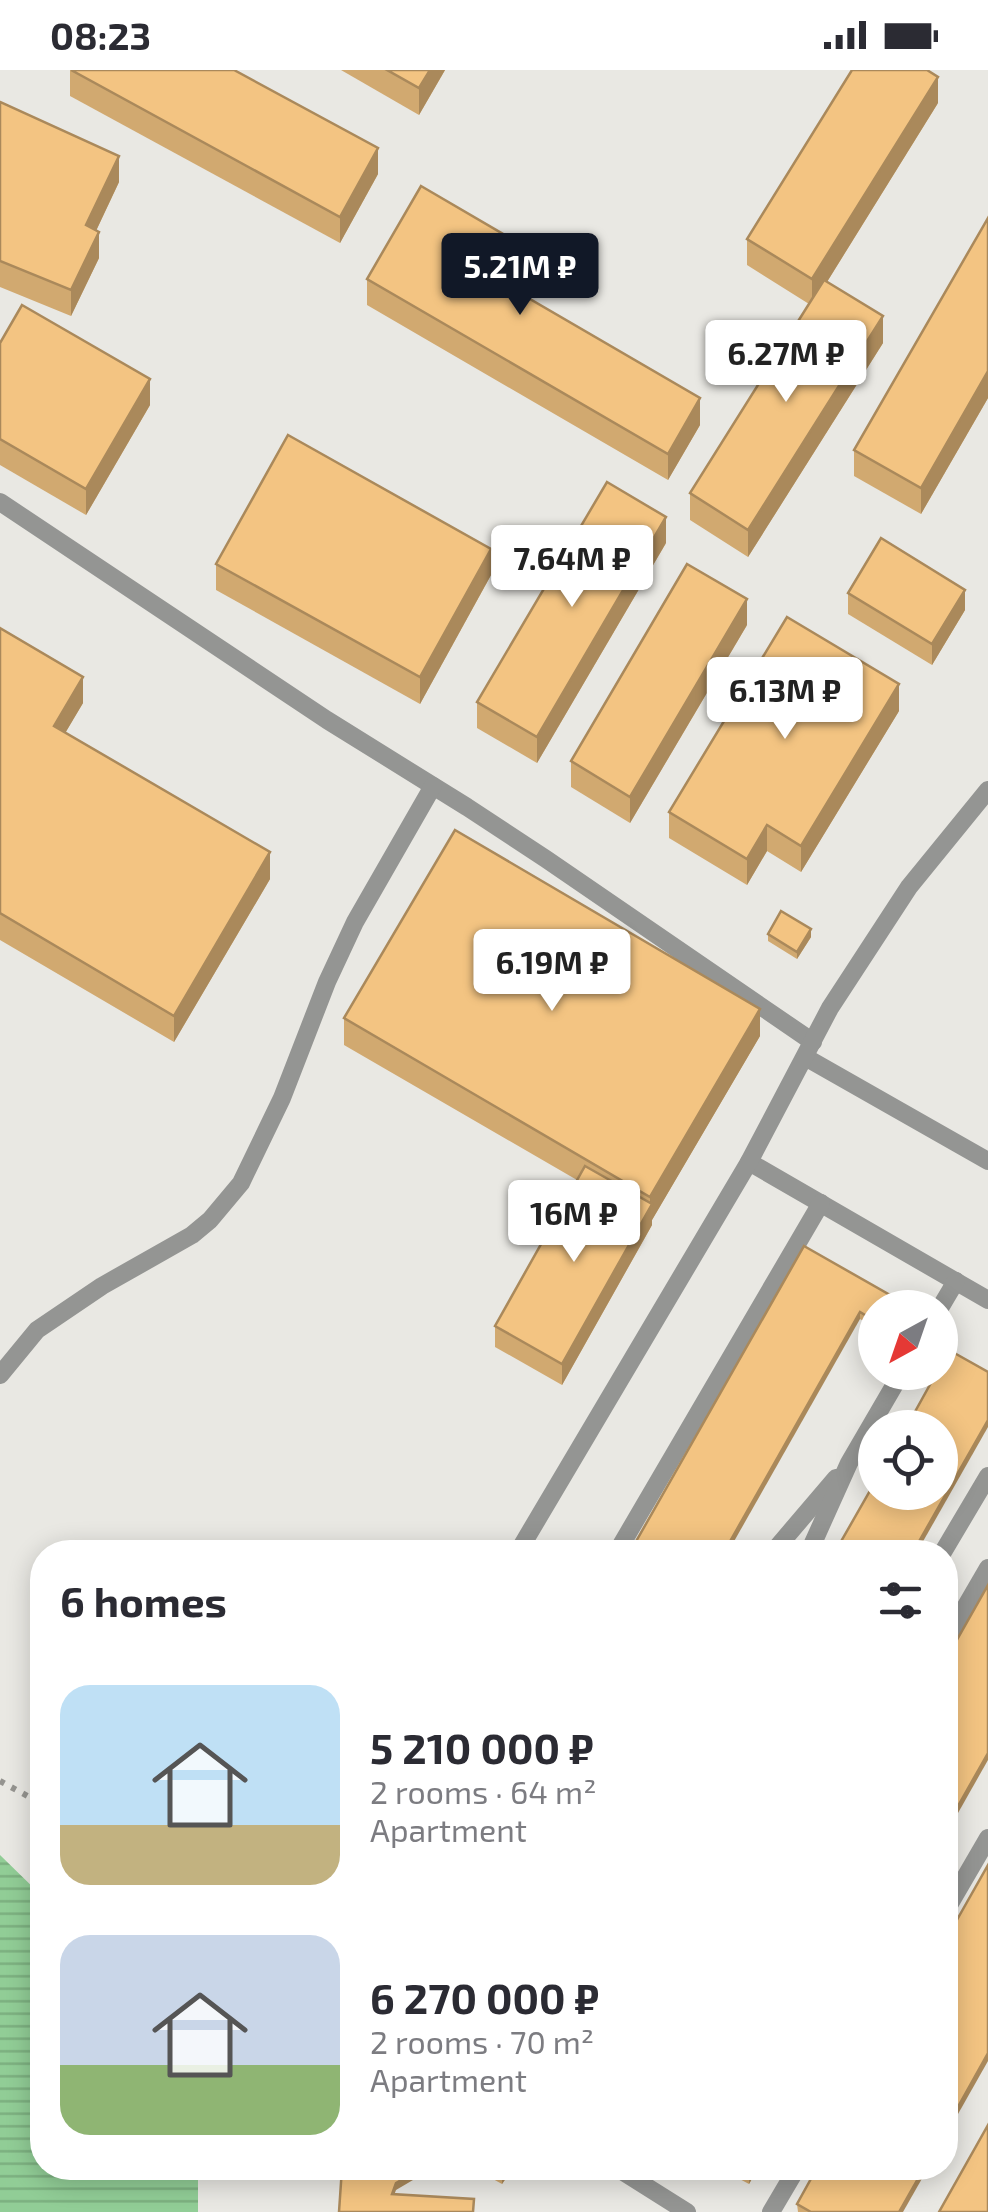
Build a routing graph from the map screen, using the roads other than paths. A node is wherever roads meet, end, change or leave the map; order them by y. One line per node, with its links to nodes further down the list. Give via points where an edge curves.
1 (0, 502): 2 (lane)
2 (434, 786): 4 (lane); 11 (lane, via 355,922 240,1184 192,1235 37,1330)
3 (988, 790): 4 (lane, via 908,887)
4 (809, 1050): 5 (lane); 6 (lane)
5 (988, 1161)
6 (750, 1162): 7 (lane); 15 (lane)
7 (821, 1203): 8 (lane); 16 (lane)
8 (956, 1281): 9 (lane); 10 (lane)
9 (951, 1290)
10 (988, 1300)
11 (0, 1374)
12 (892, 1390): 13 (lane)
13 (849, 1463): 17 (lane); 18 (lane)
14 (988, 1476): 19 (lane)
15 (525, 1540)
16 (623, 1540)
17 (783, 1540)
18 (814, 1540)
19 (950, 1540)
20 (988, 1568): 21 (lane)
21 (958, 1620)
22 (988, 1838): 23 (lane)
23 (958, 1890)
24 (646, 2180): 26 (lane)
25 (790, 2180): 27 (lane)
26 (686, 2212)
27 (771, 2212)

